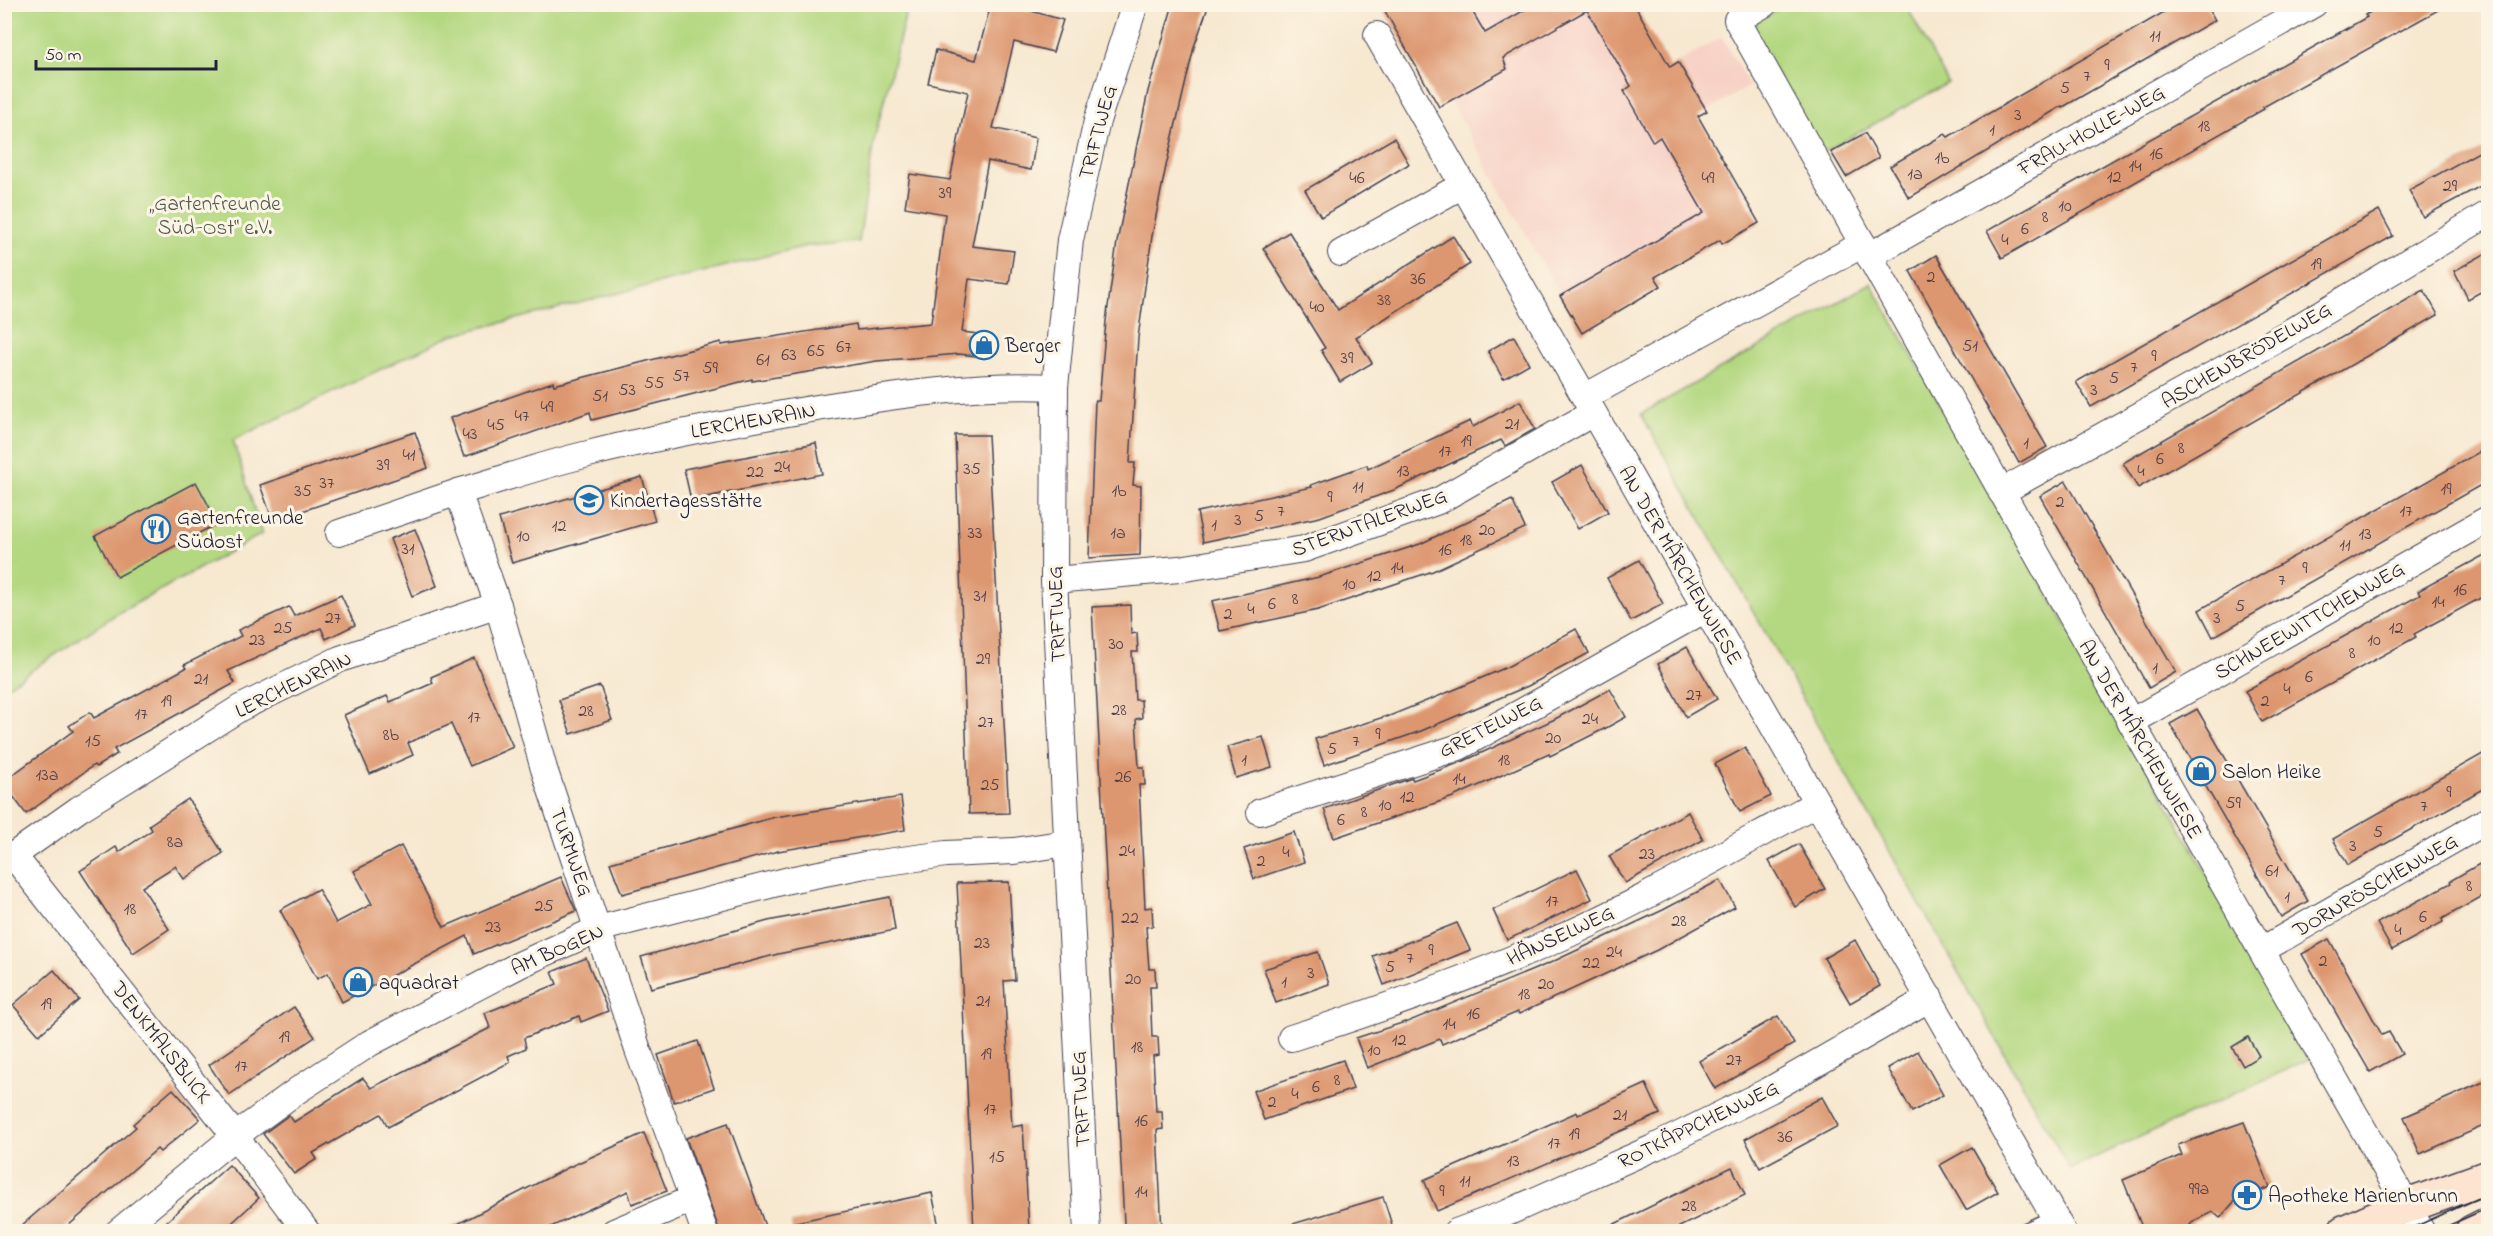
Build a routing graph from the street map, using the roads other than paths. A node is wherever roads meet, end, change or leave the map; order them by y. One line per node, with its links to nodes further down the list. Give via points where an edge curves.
1 (1135, 4): 9 (street, TRIFTWEG, via 1097,121 1070,240)
2 (1764, 4): 7 (street, AN DER MÄRCHENWIESE, via 1737,20)
3 (2314, 4): 7 (street, FRAU-HOLLE-WEG)
4 (1377, 35): 5 (street, AN DER MÄRCHENWIESE)
5 (1463, 185): 8 (street); 10 (street, AN DER MÄRCHENWIESE)
6 (2488, 214): 12 (street, ASCHENBRÖDELWEG, via 2285,335)
7 (1866, 250): 10 (street); 12 (street, AN DER MÄRCHENWIESE)
8 (1341, 253)
9 (1055, 387): 11 (street, LERCHENRAIN, via 924,393 694,429 582,455); 15 (street, TRIFTWEG)
10 (1589, 405): 15 (street, STERNTALERWEG, via 1438,501 1304,549 1179,568); 17 (street, AN DER MÄRCHENWIESE)
11 (458, 492): 14 (street, LERCHENRAIN); 16 (street)
12 (2001, 492): 18 (street, AN DER MÄRCHENWIESE)
13 (2488, 519): 18 (street, SCHNEEWITTCHENWEG)
14 (339, 533)
15 (1054, 580): 22 (street, TRIFTWEG)
16 (498, 605): 23 (street, LERCHENRAIN, via 340,659 240,708 79,809); 24 (street, TURMWEG, via 544,769)
17 (1706, 609): 19 (street, AN DER MÄRCHENWIESE); 20 (street, GRETELWEG, via 1459,747)
18 (2131, 722): 25 (street, AN DER MÄRCHENWIESE)
19 (1817, 803): 26 (street, AN DER MÄRCHENWIESE); 27 (street, HÄNSELWEG, via 1657,890 1544,945 1413,999)
20 (1260, 812)
21 (2488, 820): 25 (street, DORNRÖSCHENWEG)
22 (1067, 843): 24 (street, AM BOGEN, via 865,865); 38 (street, TRIFTWEG)
23 (9, 859): 28 (street, DENKMALSBLICK)
24 (598, 928): 28 (street, AM BOGEN, via 370,1043); 30 (street, TURMWEG)
25 (2262, 950): 31 (street, AN DER MÄRCHENWIESE)
26 (1930, 998): 32 (street, AN DER MÄRCHENWIESE); 39 (street, ROTKÄPPCHENWEG, via 1770,1090 1676,1137)
27 (1291, 1038)
28 (235, 1136): 34 (street, AM BOGEN); 35 (street, DENKMALSBLICK)
29 (2488, 1177): 31 (main road)
30 (692, 1199): 36 (street); 37 (street, TURMWEG)
31 (2415, 1220): 41 (main road, via 2380,1216)
32 (2058, 1224): 40 (lane)
33 (2488, 1224): 42 (main road)
34 (118, 1232)
35 (307, 1232)
36 (614, 1232)
37 (705, 1232)
38 (1087, 1232)
39 (1456, 1232)
40 (2019, 1232)
41 (2344, 1232)
42 (2472, 1232)

